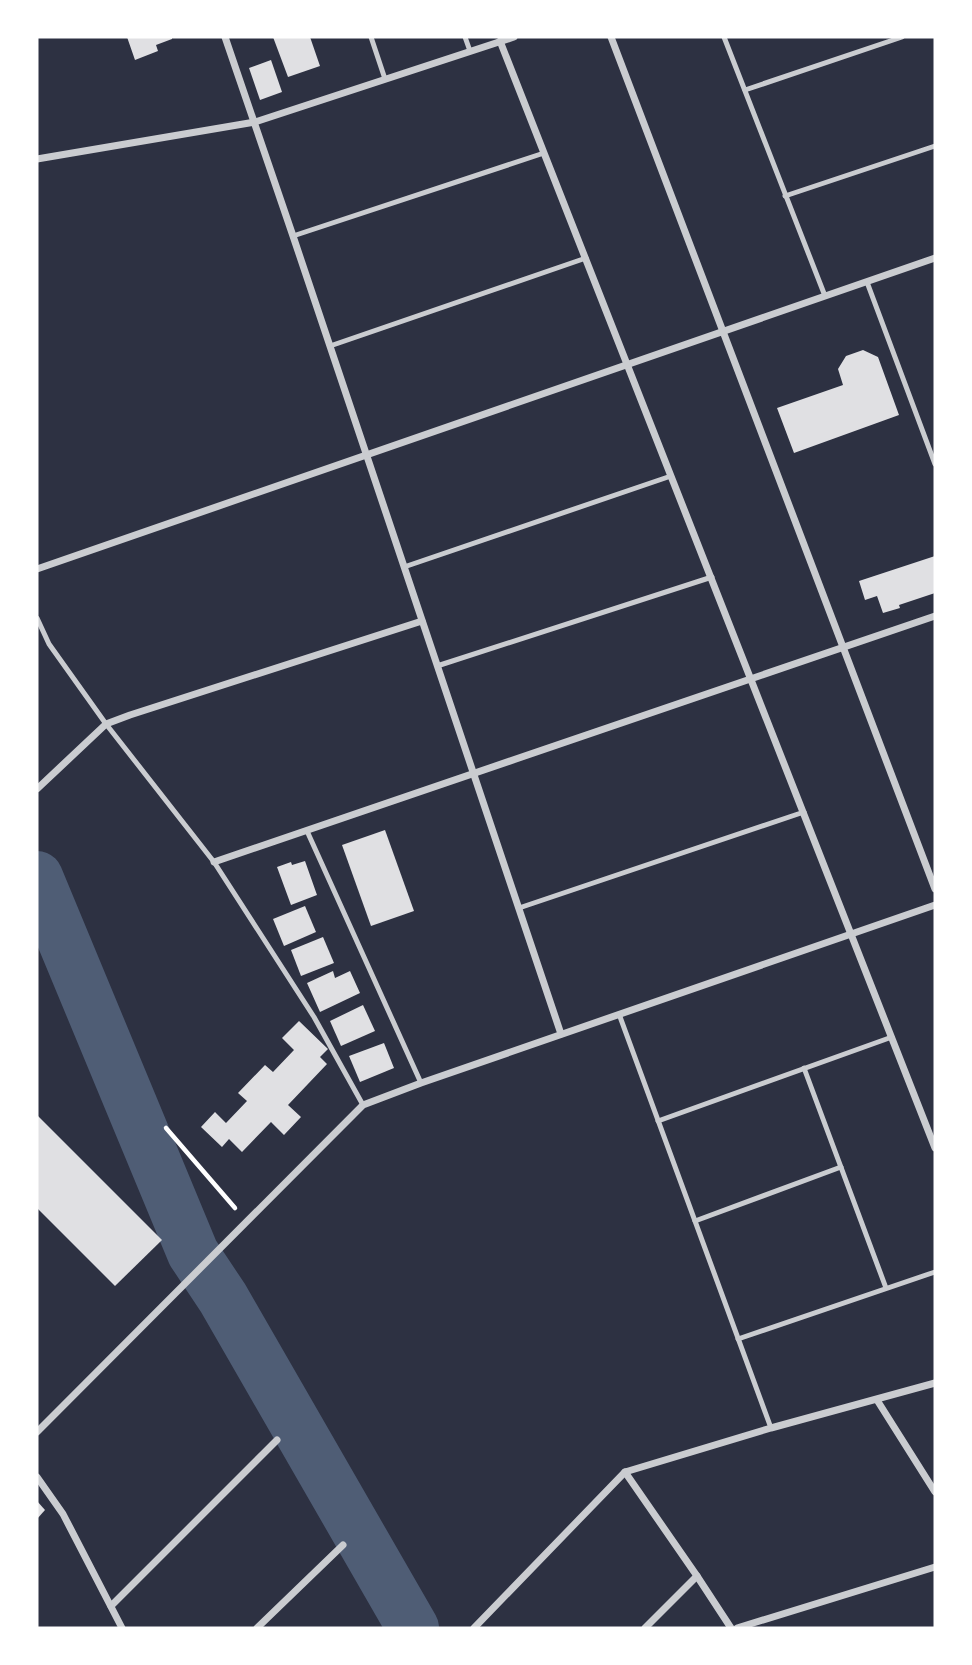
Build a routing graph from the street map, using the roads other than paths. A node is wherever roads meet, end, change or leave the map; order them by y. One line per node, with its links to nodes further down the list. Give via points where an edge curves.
1 (225, 37): 12 (street)
2 (371, 37): 10 (lane)
3 (466, 37): 9 (lane)
4 (514, 37): 8 (street)
5 (611, 37): 22 (street)
6 (724, 37): 11 (lane)
7 (902, 37): 11 (lane)
8 (500, 41): 9 (street); 14 (street)
9 (470, 51): 10 (street)
10 (385, 79): 12 (street)
11 (745, 90): 16 (lane)
12 (255, 122): 15 (street); 17 (street)
13 (935, 146): 16 (lane)
14 (544, 153): 17 (lane); 18 (street)
15 (37, 159)
16 (785, 196): 21 (lane)
17 (293, 236): 23 (street)
18 (586, 258): 23 (lane); 24 (street)
19 (935, 258): 20 (street)
20 (867, 282): 21 (street); 26 (lane)
21 (825, 296): 22 (street)
22 (723, 332): 24 (street); 34 (street)
23 (330, 346): 25 (street)
24 (628, 365): 25 (street); 27 (street)
25 (367, 456): 28 (street); 29 (street)
26 (935, 464)
27 (671, 476): 28 (lane); 30 (street)
28 (404, 567): 33 (street)
29 (37, 569)
30 (712, 577): 35 (lane); 36 (street)
31 (935, 616): 34 (street)
32 (37, 618): 37 (lane, via 49,644)
33 (422, 621): 35 (street); 37 (street)
34 (845, 647): 36 (street); 43 (street)
35 (437, 666): 38 (street)
36 (752, 679): 38 (street); 40 (street)
37 (106, 724): 39 (street); 42 (lane)
38 (474, 774): 41 (street); 45 (street)
39 (37, 789)
40 (804, 812): 45 (lane); 46 (street)
41 (307, 831): 42 (street); 51 (lane)
42 (214, 862): 52 (lane, via 314,1017)
43 (935, 889)
44 (935, 905): 46 (street)
45 (519, 908): 48 (street)
46 (851, 934): 47 (street); 49 (street)
47 (619, 1014): 48 (street); 53 (lane)
48 (561, 1034): 51 (street)
49 (892, 1037): 50 (lane); 54 (street)
50 (804, 1068): 53 (lane); 55 (lane)
51 (421, 1083): 52 (street)
52 (363, 1105): 63 (street)
53 (658, 1121): 56 (lane)
54 (935, 1148)
55 (841, 1167): 56 (lane); 58 (lane)
56 (695, 1221): 59 (lane)
57 (935, 1272): 58 (lane)
58 (886, 1289): 59 (lane)
59 (738, 1339): 62 (lane)
60 (935, 1383): 61 (street)
61 (877, 1400): 62 (street); 67 (street)
62 (771, 1428): 65 (street)
63 (37, 1432)
64 (277, 1440): 71 (street)
65 (625, 1472): 70 (street); 74 (street)
66 (37, 1477): 71 (street, via 63,1514)
67 (935, 1492)
68 (344, 1545): 73 (street)
69 (935, 1567): 77 (street)
70 (697, 1576): 75 (street); 76 (street)
71 (111, 1606): 72 (street)
72 (122, 1628)
73 (257, 1628)
74 (474, 1628)
75 (645, 1628)
76 (731, 1628)
77 (737, 1628)

